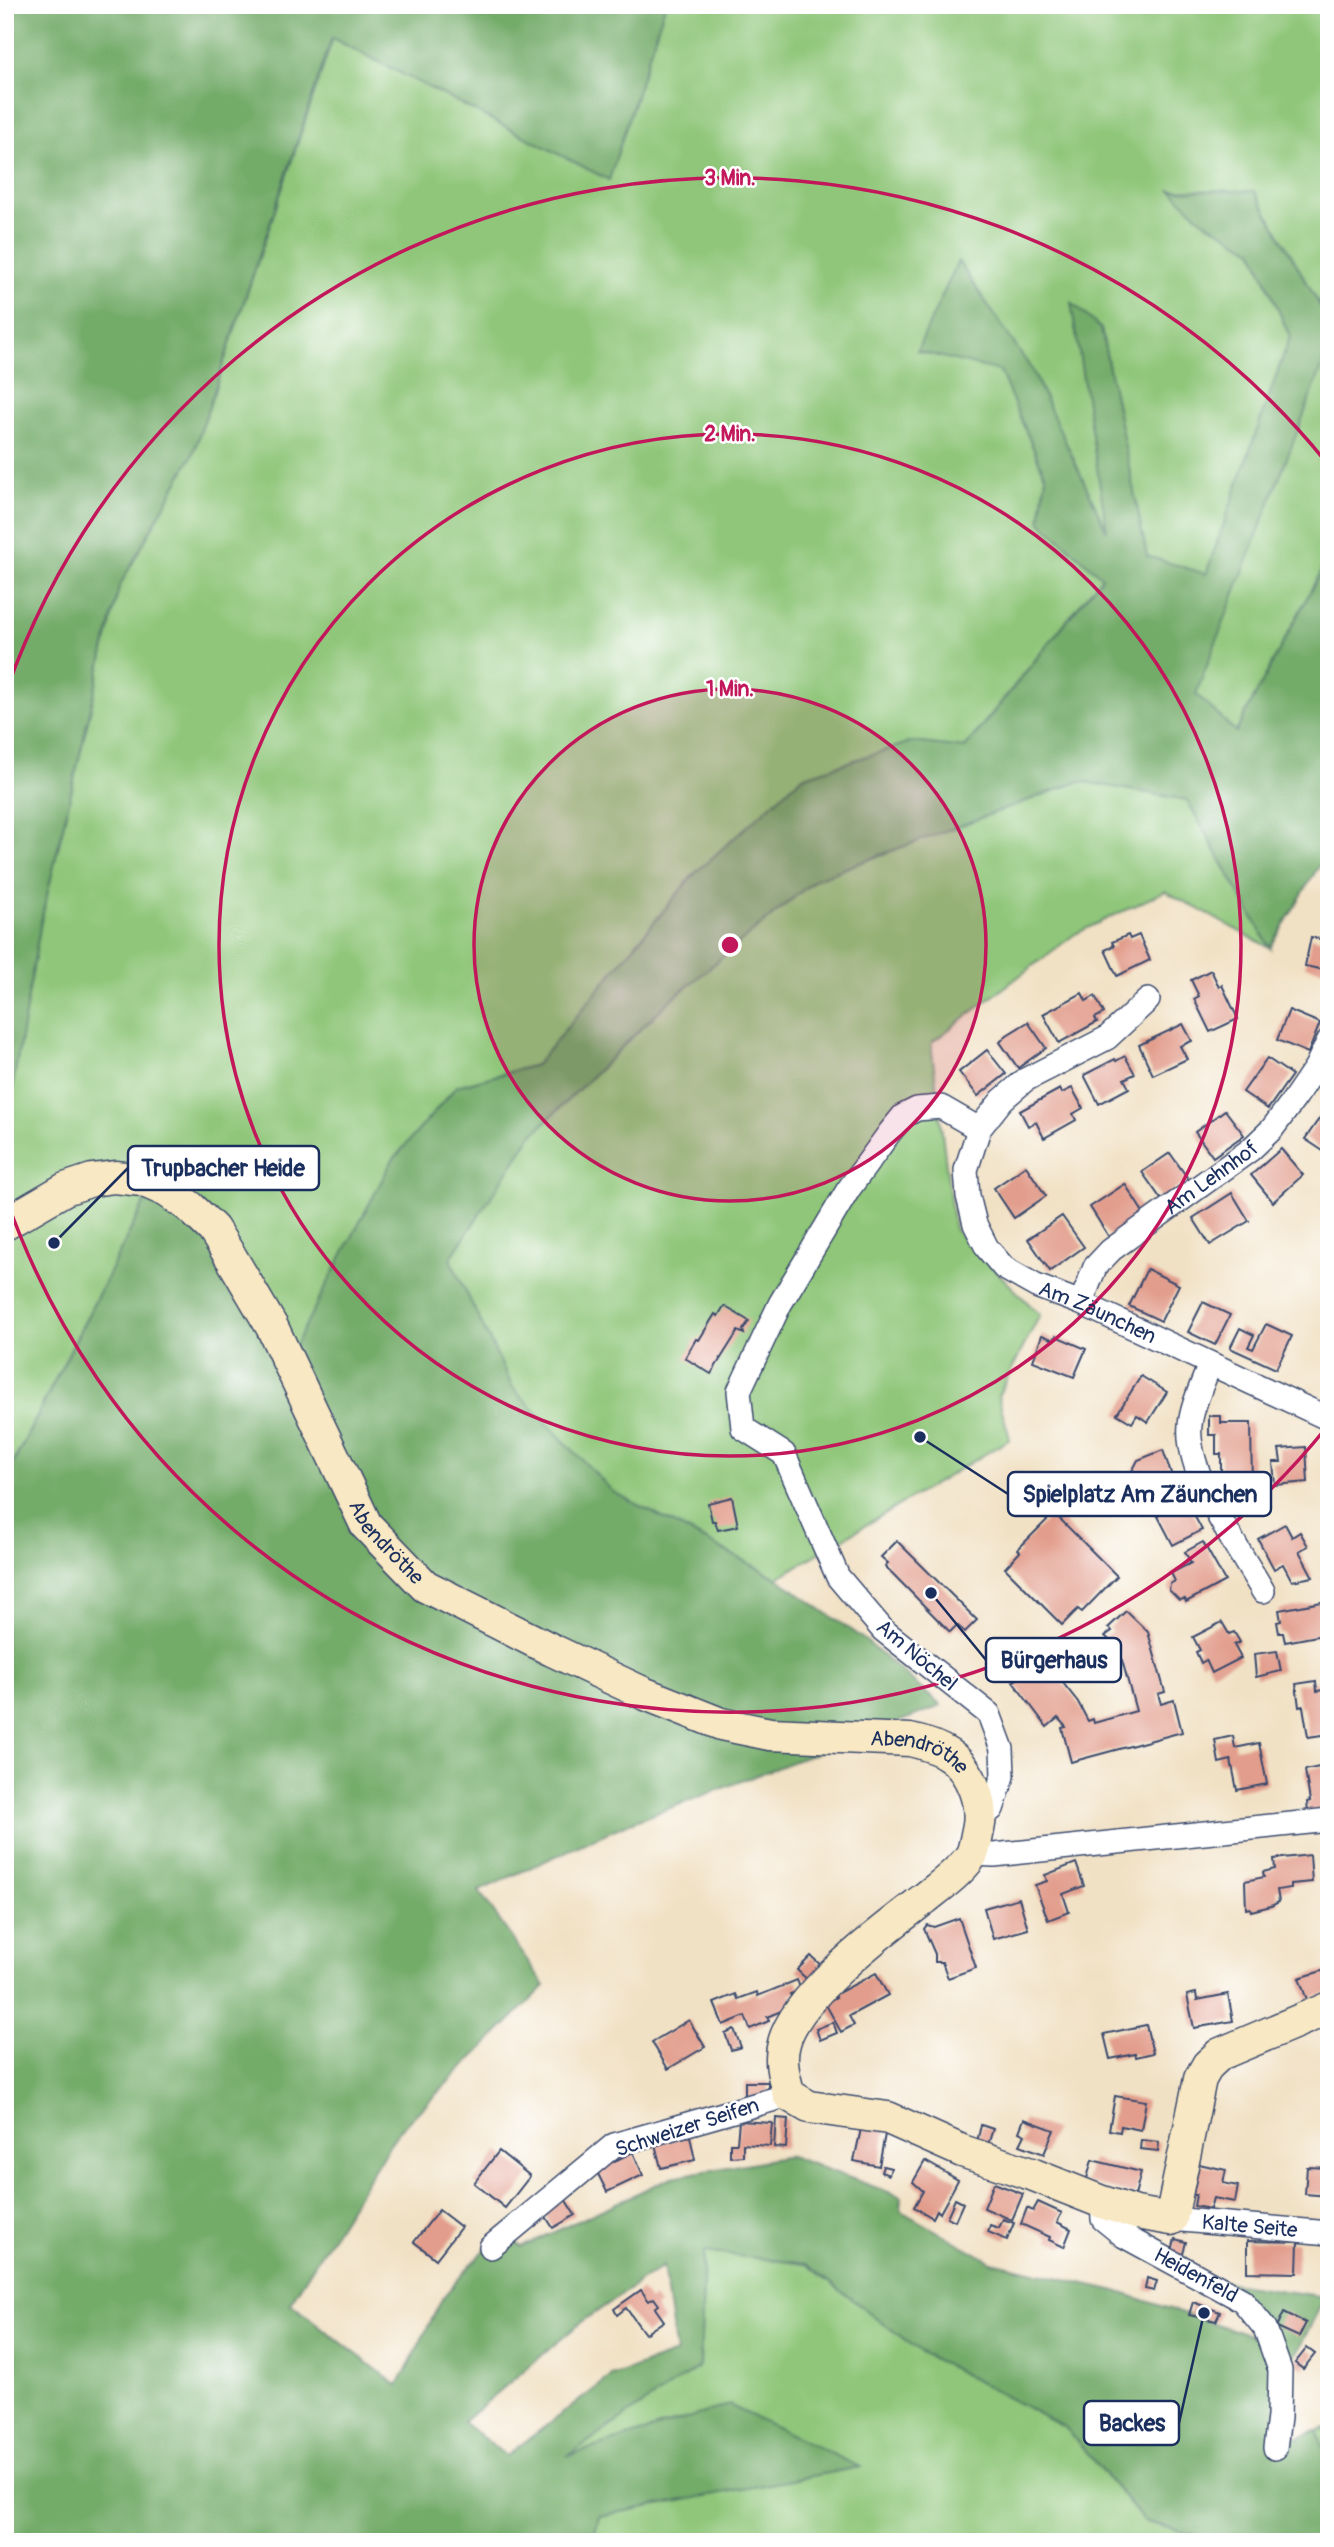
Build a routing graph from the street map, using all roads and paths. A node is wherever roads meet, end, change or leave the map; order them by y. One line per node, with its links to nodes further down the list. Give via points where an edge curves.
1 (1148, 1000): 3 (street, Am Zäunchen, via 1107,1038 1026,1080)
2 (1329, 1041): 5 (street, Am Lehnhof, via 1316,1068 1272,1129 1242,1156 1111,1250 1095,1267)
3 (979, 1129): 5 (street, Am Zäunchen, via 966,1170 975,1224 986,1248 1004,1268); 9 (street, Am Nöchel, via 941,1107 917,1109 903,1116 848,1190 798,1271 739,1391 743,1428 783,1454 838,1577 883,1630 989,1714 1002,1749 1003,1776 992,1809)
4 (5, 1224): 9 (street, Abendröthe, via 65,1189 92,1180 142,1180 179,1199 213,1229 272,1327 366,1525 425,1586 643,1693 721,1724 770,1734 910,1740 931,1745 950,1755 964,1770)
5 (1081, 1303): 6 (street, Am Zäunchen)
6 (1210, 1364): 7 (street, Am Zäunchen); 8 (street, via 1190,1424 1191,1457)
7 (1329, 1419)
8 (1264, 1591)
9 (981, 1817): 11 (street)
10 (1329, 1820): 11 (street)
11 (972, 1854): 13 (street, via 952,1876 856,1954 797,2017 784,2042 782,2070)
12 (1329, 2008): 15 (street, via 1220,2054 1208,2065 1200,2079)
13 (789, 2095): 14 (street, via 808,2107 888,2118 962,2151); 17 (street, Schweizer Seifen, via 614,2145)
14 (1102, 2202): 15 (street); 18 (street, Heidenfeld, via 1103,2219 1124,2236 1242,2300 1265,2328 1280,2370)
15 (1171, 2219): 16 (street, Kalte Seite)
16 (1329, 2233)
17 (491, 2247)
18 (1275, 2448)

